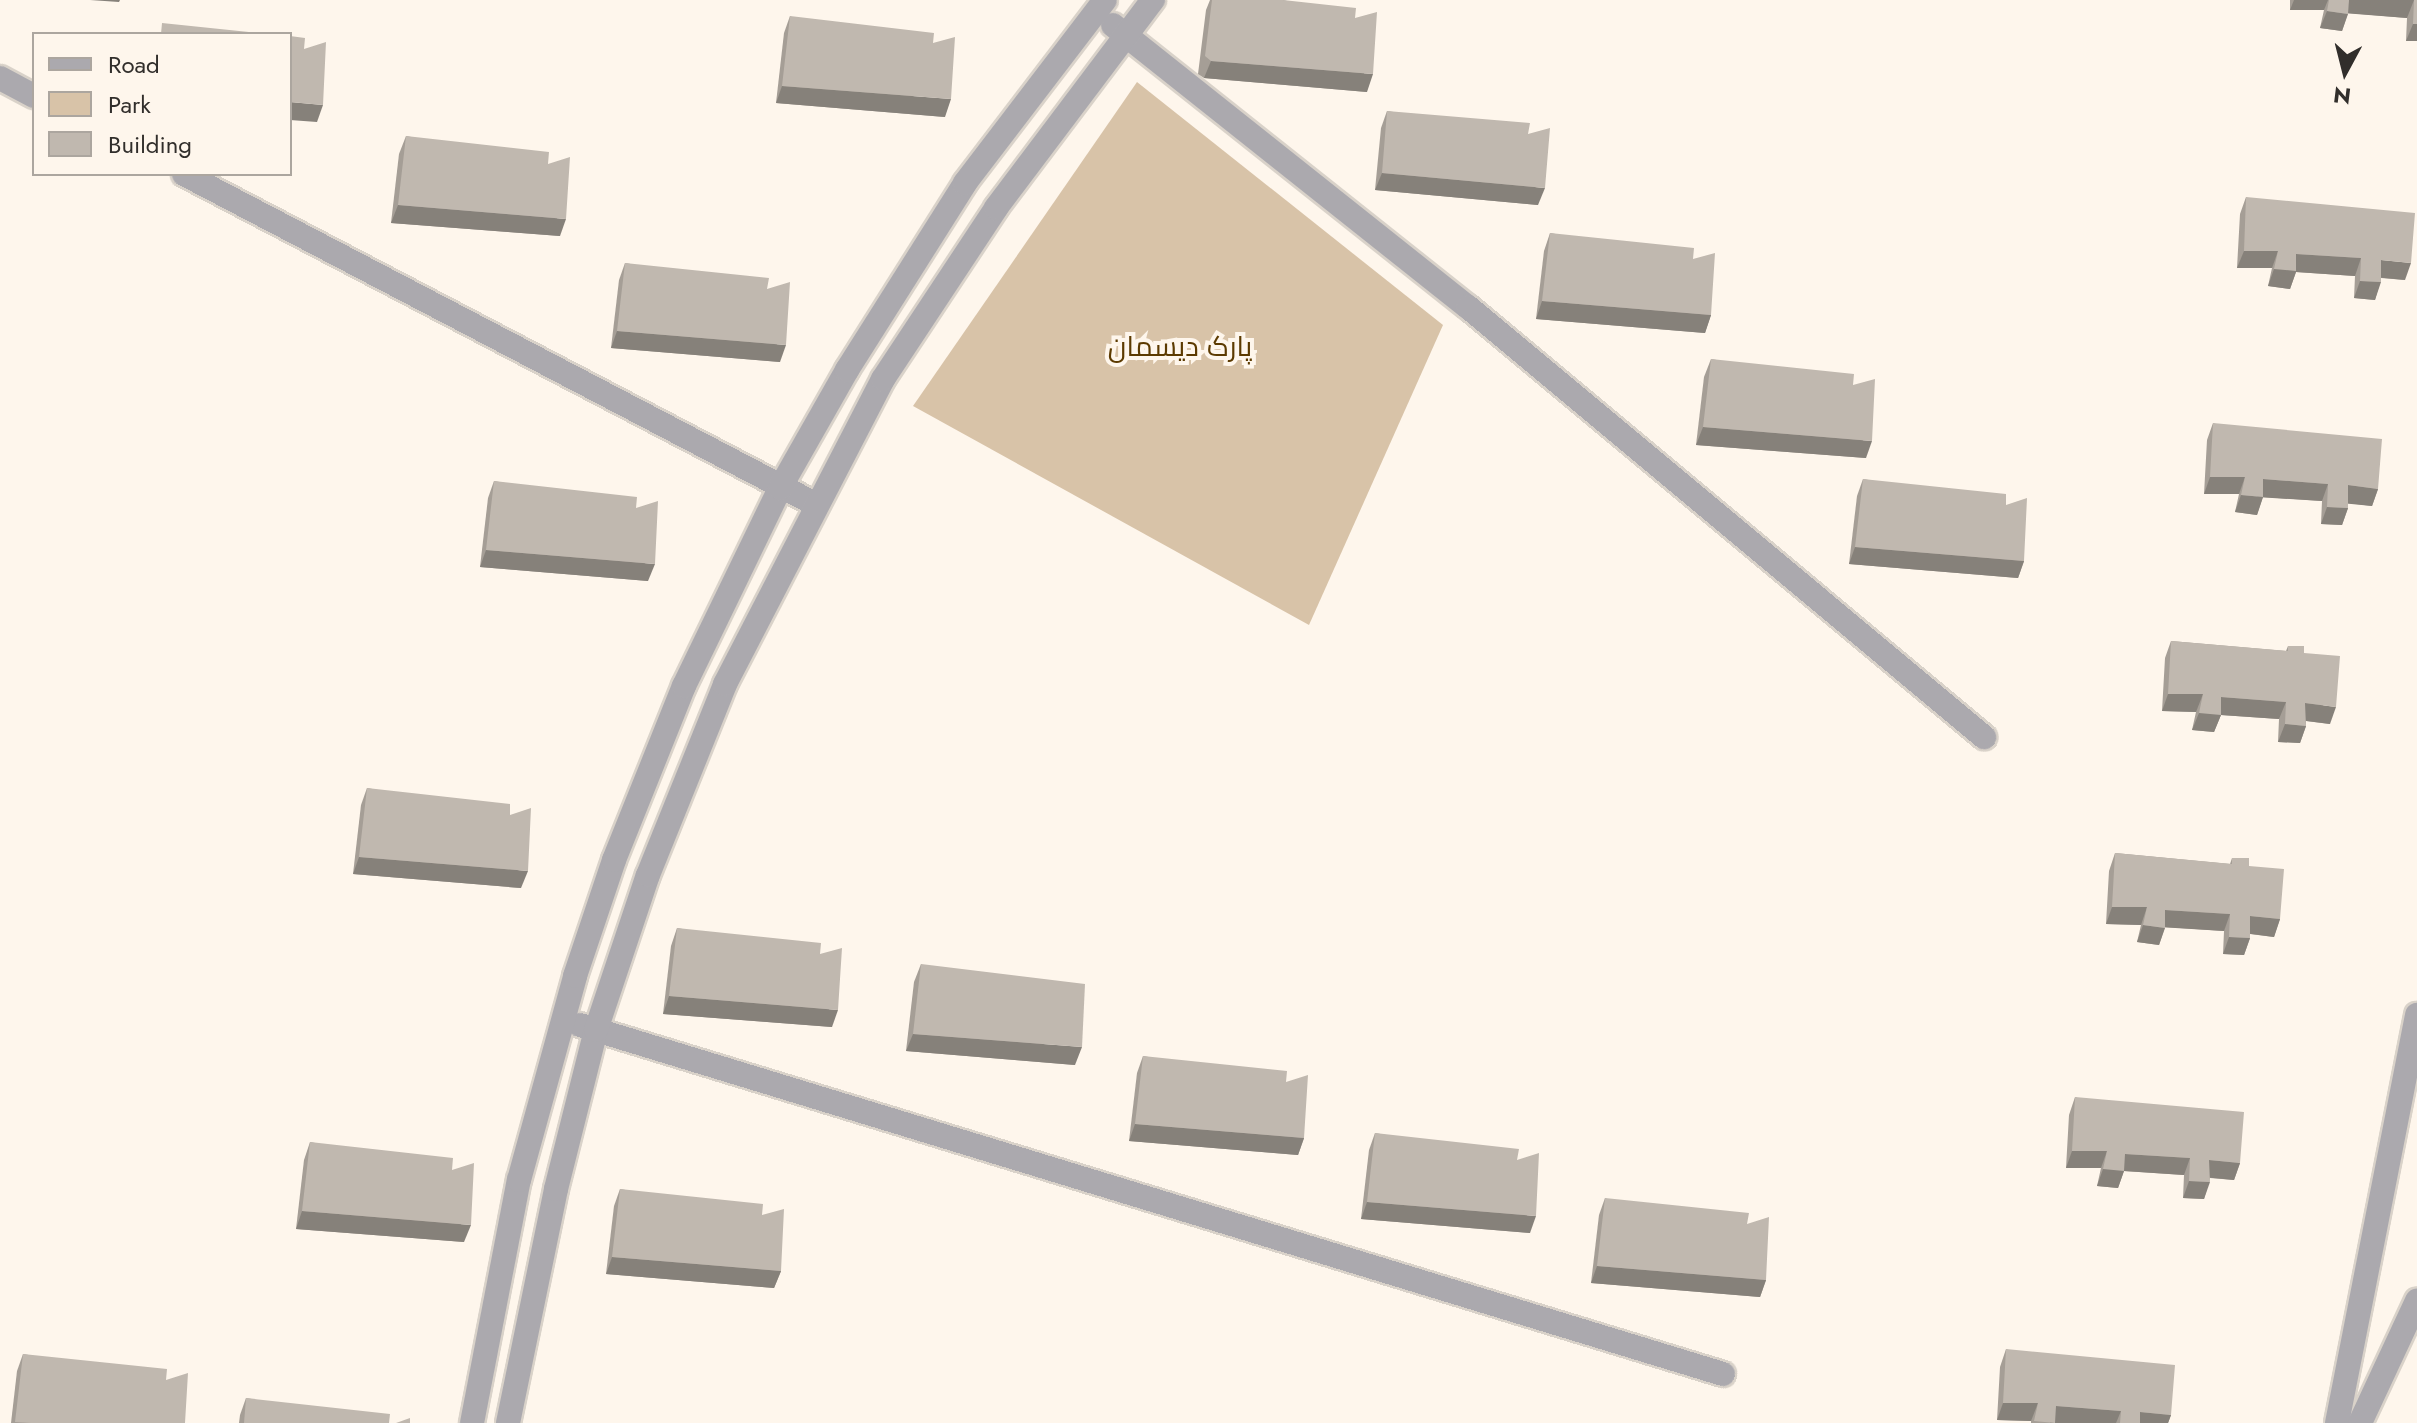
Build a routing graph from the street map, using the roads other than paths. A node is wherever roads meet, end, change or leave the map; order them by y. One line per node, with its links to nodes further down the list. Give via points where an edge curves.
1 (1153, 0): 3 (street)
2 (1101, 4): 3 (street); 7 (street, via 965,183)
3 (1123, 35): 8 (street, via 996,208 892,366); 9 (street, via 1468,307)
4 (0, 78): 5 (street)
5 (32, 95)
6 (188, 176): 7 (street)
7 (780, 488): 8 (street); 11 (street, via 678,700 614,860)
8 (817, 505): 12 (street, via 725,684 648,875)
9 (1984, 737)
10 (2417, 1015): 17 (street)
11 (562, 1020): 12 (street); 15 (street, via 516,1195)
12 (596, 1030): 14 (street); 16 (street, via 529,1309)
13 (2417, 1301): 18 (street)
14 (1723, 1374)
15 (472, 1423)
16 (508, 1423)
17 (2337, 1423)
18 (2360, 1423)

